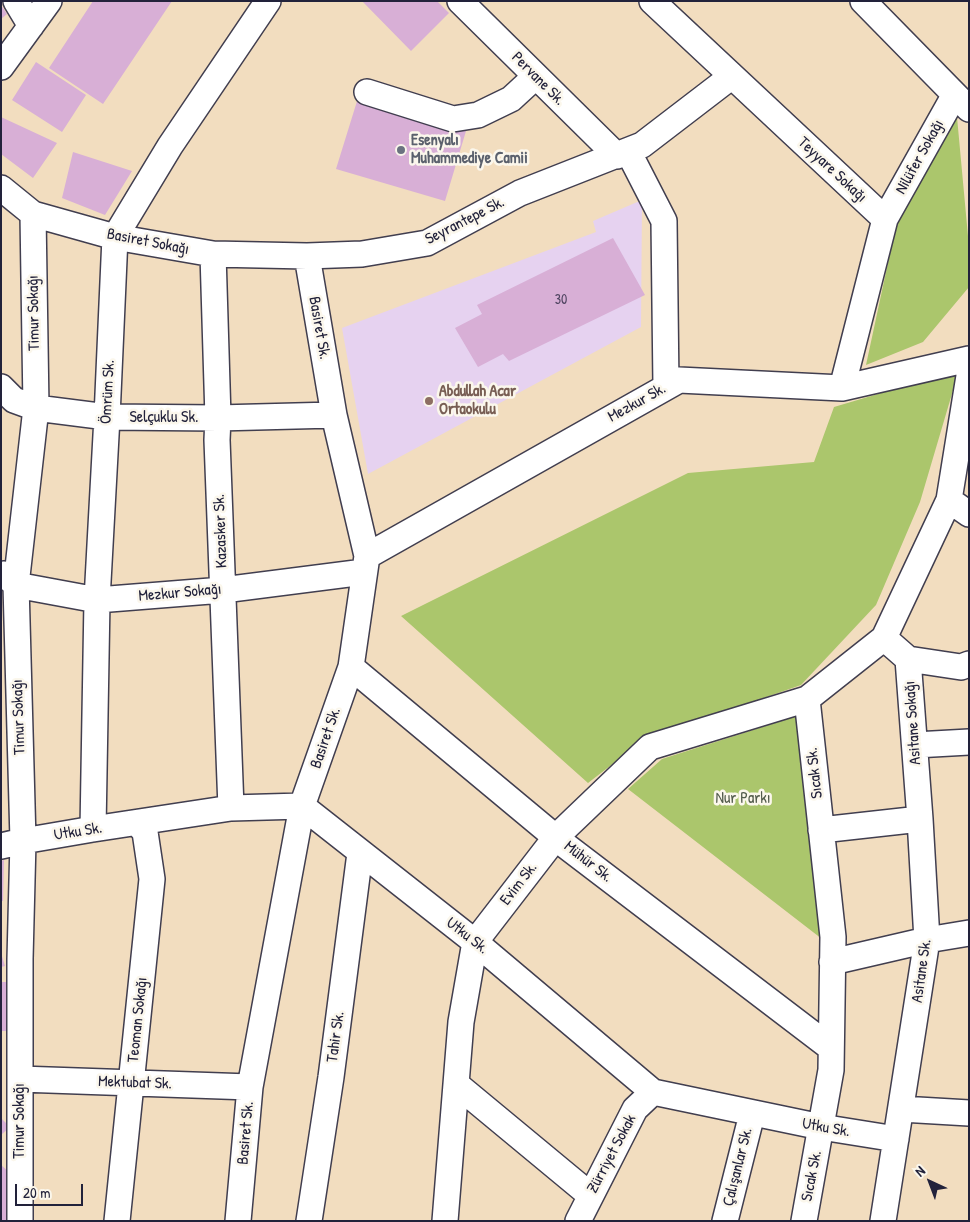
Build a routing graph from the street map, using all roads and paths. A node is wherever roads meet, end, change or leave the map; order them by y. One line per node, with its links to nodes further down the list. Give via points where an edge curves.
1 (16, 1): 7 (street)
2 (48, 1): 7 (street)
3 (268, 1): 17 (street, Ömrüm Sk., via 170,146)
4 (460, 1): 9 (street, Pervane Sk.)
5 (652, 1): 10 (street, Teyyare Sokağı)
6 (864, 1): 12 (street, Nilüfer Sokağı)
7 (30, 26): 8 (street)
8 (1, 67)
9 (536, 76): 11 (street, via 511,100 478,115 453,119); 13 (street, Pervane Sk.)
10 (732, 76): 13 (street, Seyrantepe Sk., via 642,145); 16 (street, Teyyare Sokağı)
11 (367, 92)
12 (961, 102): 16 (street, Nilüfer Sokağı)
13 (623, 153): 19 (street, Seyrantepe Sk., via 520,193 427,243 362,254); 22 (street, Pervane Sk., via 664,221)
14 (1, 188): 15 (street, Basiret Sokağı)
15 (33, 214): 17 (street, Basiret Sokağı); 24 (street, Timur Sokağı)
16 (885, 219): 23 (street)
17 (115, 237): 18 (street, Basiret Sokağı); 26 (street, Ömrüm Sk.)
18 (213, 254): 19 (street, Basiret Sokağı); 27 (street, Kazasker Sk.)
19 (307, 256): 25 (street, Basiret Sk.)
20 (969, 359): 23 (street, Mezkur Sk.)
21 (969, 376): 28 (street)
22 (666, 387): 23 (street, Mezkur Sk., via 679,380); 30 (street, Mezkur Sk.)
23 (842, 388)
24 (13, 402): 26 (street, Selçuklu Sk.); 31 (street, Timur Sokağı)
25 (334, 415): 27 (street, Selçuklu Sk.); 30 (street, Basiret Sk.)
26 (108, 417): 27 (street, Selçuklu Sk.); 33 (street, Ömrüm Sk.)
27 (218, 418): 32 (street, Kazasker Sk.)
28 (949, 500): 29 (street); 34 (street)
29 (969, 514)
30 (365, 564): 32 (street, Mezkur Sokağı); 37 (street, Basiret Sk.)
31 (8, 578): 33 (street, Mezkur Sokağı); 42 (street, Timur Sokağı)
32 (223, 590): 33 (street, Mezkur Sokağı); 44 (street, Kazasker Sk.)
33 (97, 600): 47 (street, Ömrüm Sk.)
34 (884, 638): 35 (street, Asitane Sokağı); 38 (street)
35 (908, 659): 36 (street, via 961,667); 40 (street, Asitane Sokağı)
36 (969, 664)
37 (351, 667): 43 (street, Basiret Sk.); 49 (street, Mühür Sk.)
38 (807, 699): 48 (street, Sıcak Sk.); 49 (street, Evim Sk., via 650,747)
39 (969, 742): 40 (street)
40 (915, 745): 45 (street, Asitane Sokağı)
41 (1, 768): 42 (street)
42 (21, 786): 50 (street, Timur Sokağı)
43 (302, 806): 44 (street, Utku Sk.); 51 (street, Utku Sk.); 60 (street, Basiret Sk.)
44 (231, 808): 46 (street, Utku Sk.)
45 (920, 820): 48 (street); 53 (street, Asitane Sk.)
46 (137, 823): 47 (street, Utku Sk.); 58 (street, Teoman Sokağı, via 145,832 152,879)
47 (93, 829): 50 (street, Utku Sk.)
48 (821, 830): 55 (street, Sıcak Sk.)
49 (556, 837): 54 (street, Evim Sk.); 56 (street, Mühür Sk.)
50 (12, 844): 57 (street, Timur Sokağı, via 20,959)
51 (360, 853): 54 (street, Utku Sk.); 71 (street, Tahir Sk.)
52 (969, 932): 53 (street)
53 (927, 940): 55 (street); 62 (street, Asitane Sk.)
54 (475, 942): 59 (street, Evim Sk., via 461,1022); 61 (street, Utku Sk.)
55 (832, 962): 56 (street, Sıcak Sk.)
56 (832, 1048): 65 (street, Sıcak Sk.)
57 (20, 1078): 58 (street, Mektubat Sk.); 68 (street, Timur Sokağı)
58 (131, 1083): 60 (street, Mektubat Sk.); 69 (street, Teoman Sokağı)
59 (456, 1084): 67 (street); 72 (street, Evim Sk.)
60 (250, 1087): 70 (street, Basiret Sk.)
61 (653, 1092): 64 (street, Utku Sk.); 67 (street, Zürriyet Sokak, via 635,1109)
62 (901, 1109): 63 (street); 66 (street, Asitane Sk.)
63 (969, 1113)
64 (752, 1114): 65 (street, Utku Sk.); 74 (street, Çalışanlar Sk.)
65 (821, 1128): 66 (street, Utku Sk.); 75 (street, Sıcak Sk.)
66 (896, 1139): 76 (street, Asitane Sk.)
67 (590, 1195): 73 (street, Zürriyet Sokak)
68 (20, 1221)
69 (117, 1221)
70 (238, 1221)
71 (310, 1221)
72 (445, 1221)
73 (578, 1221)
74 (725, 1221)
75 (804, 1221)
76 (884, 1221)

